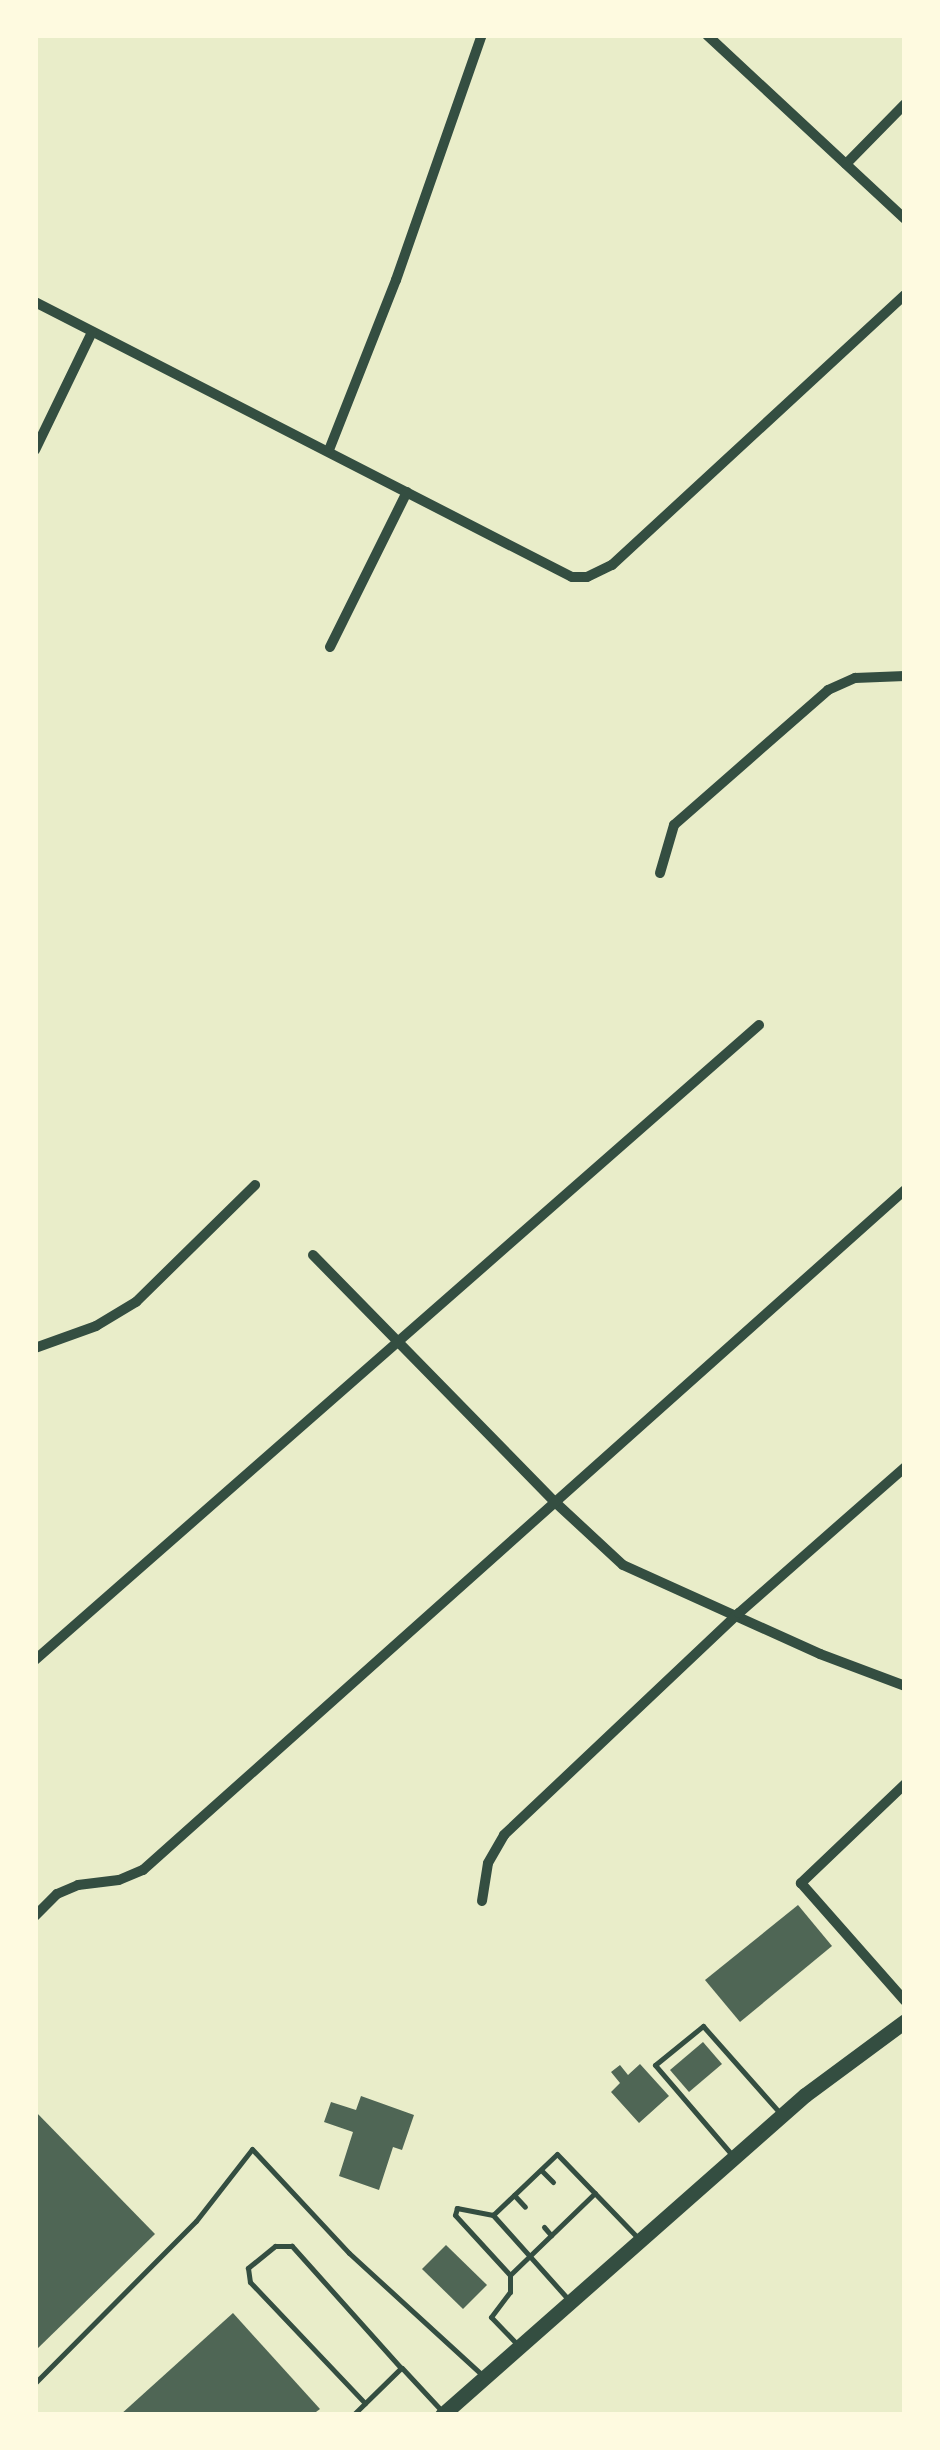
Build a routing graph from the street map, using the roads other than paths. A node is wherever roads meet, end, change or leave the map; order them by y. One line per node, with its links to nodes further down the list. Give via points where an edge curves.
1 (482, 35): 10 (street)
2 (707, 35): 4 (street)
3 (905, 104): 4 (street)
4 (846, 164): 5 (street)
5 (905, 219)
6 (905, 295): 11 (street, via 612,565 587,577 572,576)
7 (35, 302): 8 (street)
8 (92, 332): 9 (street); 10 (street)
9 (35, 450)
10 (329, 450): 11 (street)
11 (407, 492): 12 (street)
12 (330, 647)
13 (905, 676): 14 (street, via 855,678 828,690 674,825)
14 (660, 873)
15 (759, 1025): 19 (street)
16 (255, 1185): 20 (street, via 136,1302 96,1326)
17 (905, 1190): 22 (street)
18 (313, 1255): 19 (street)
19 (395, 1342): 22 (street); 24 (street)
20 (35, 1348)
21 (905, 1467): 23 (street)
22 (556, 1504): 23 (street, via 623,1565); 28 (street, via 143,1870 78,1884)
23 (736, 1617): 25 (street); 27 (street, via 504,1835 488,1863)
24 (35, 1660)
25 (905, 1686)
26 (905, 1784): 29 (street, via 801,1883)
27 (482, 1901)
28 (35, 1916)
29 (905, 2002)
30 (905, 2021): 31 (main road)
31 (782, 2116): 32 (main road); 32 (lane, via 714,2036 697,2028 655,2066)
32 (734, 2157): 43 (main road)
33 (541, 2169): 34 (lane); 35 (lane, via 558,2154); 36 (lane)
34 (553, 2182)
35 (595, 2193): 39 (lane); 43 (lane)
36 (514, 2195): 38 (lane); 40 (lane)
37 (571, 2202): 39 (lane)
38 (525, 2206)
39 (578, 2210): 42 (lane)
40 (493, 2215): 44 (lane); 45 (lane, via 457,2208 454,2215)
41 (544, 2228): 42 (lane)
42 (551, 2235): 44 (lane)
43 (640, 2240): 46 (main road)
44 (530, 2256): 45 (lane); 46 (lane)
45 (510, 2275): 47 (lane, via 510,2292 492,2318)
46 (571, 2302): 47 (main road)
47 (520, 2348): 49 (main road)
48 (402, 2368): 51 (lane); 51 (lane, via 292,2246 275,2246 248,2268 250,2282); 52 (lane)
49 (486, 2378): 50 (lane, via 349,2253 252,2149 196,2221); 52 (main road)
50 (35, 2383)
51 (365, 2403): 53 (lane)
52 (443, 2414)
53 (353, 2415)

